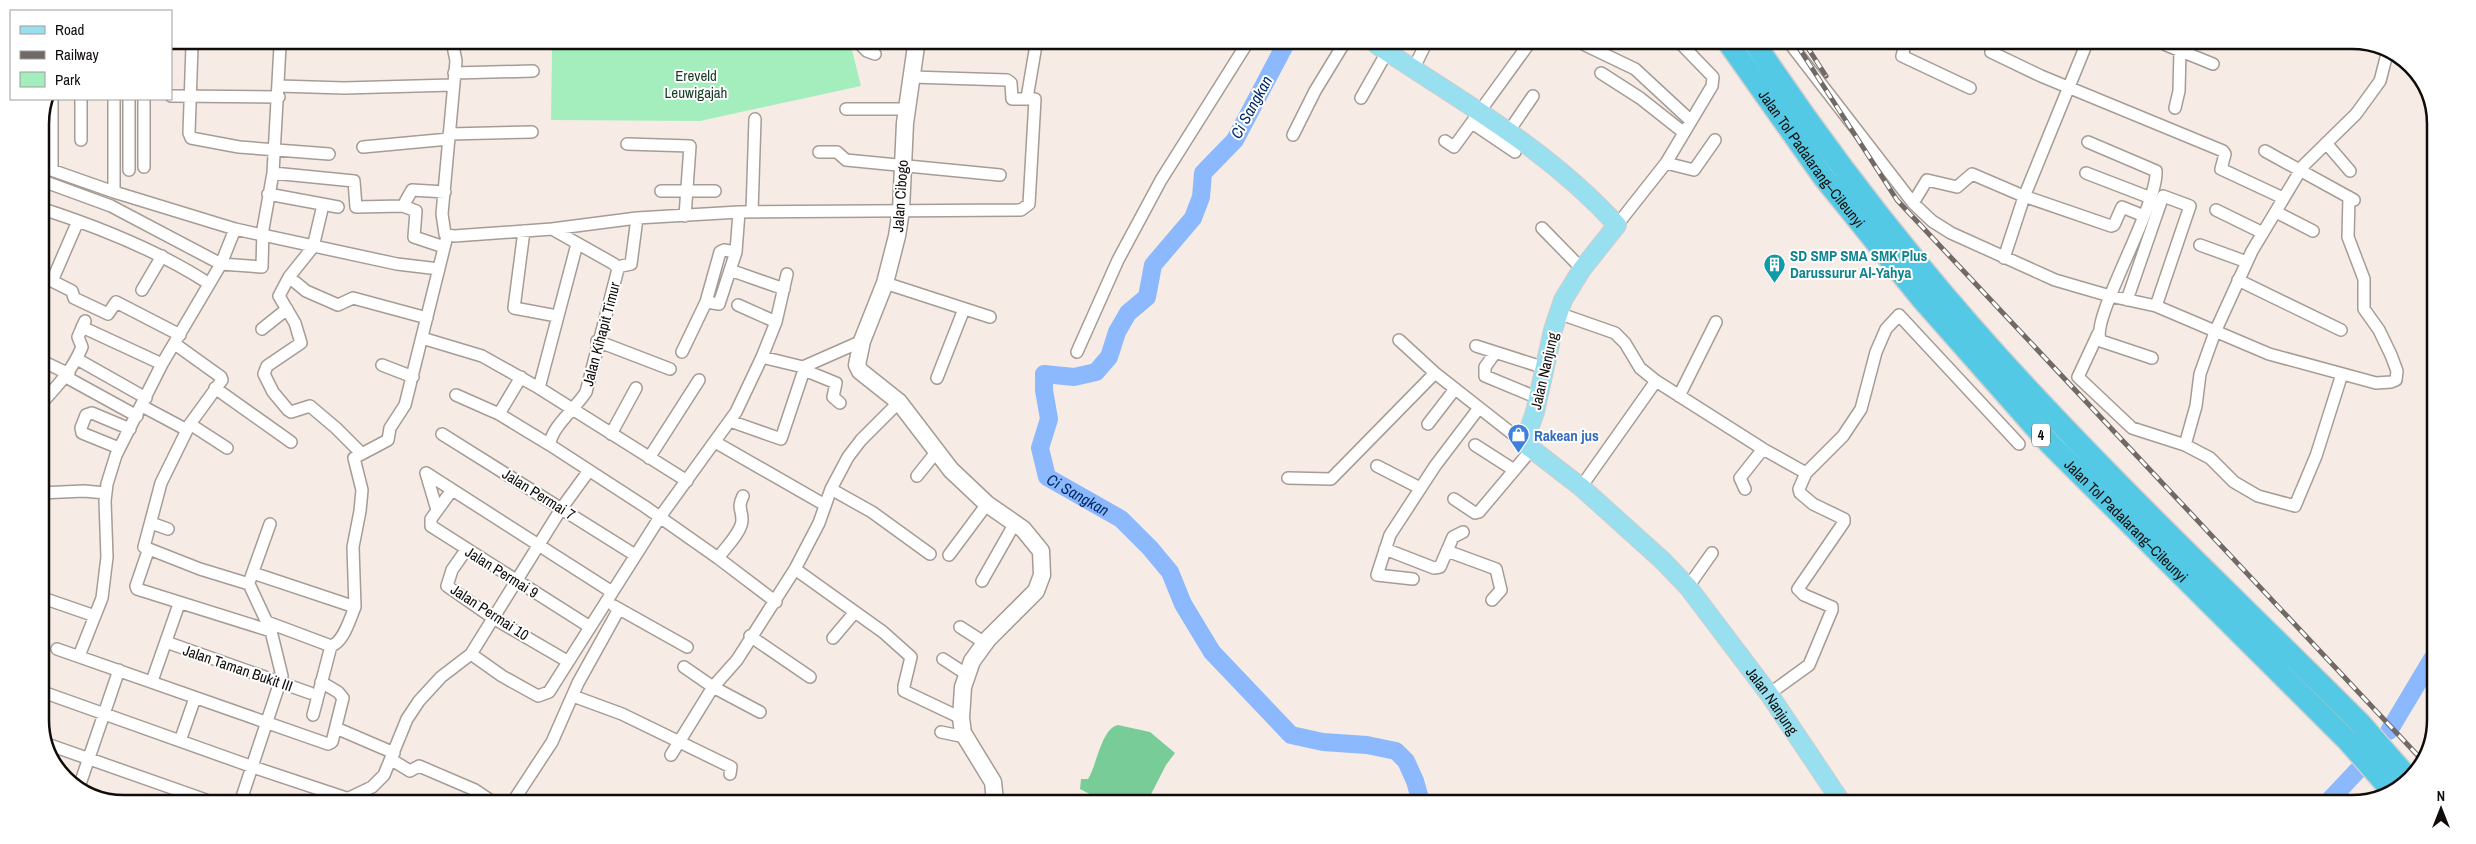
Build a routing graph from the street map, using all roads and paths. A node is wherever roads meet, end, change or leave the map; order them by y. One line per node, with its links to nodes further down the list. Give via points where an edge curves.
1 (192, 49): 35 (street)
2 (280, 49): 32 (street)
3 (454, 49): 26 (street)
4 (864, 49): 21 (street)
5 (916, 49): 28 (street, Jalan Cibogo)
6 (1036, 49): 36 (street)
7 (1243, 49): 155 (street, via 1161,180 1118,260)
8 (1341, 49): 52 (street)
9 (1382, 49): 24 (main road); 37 (street)
10 (1422, 49): 24 (street)
11 (1525, 49): 46 (street)
12 (1593, 49): 48 (street, via 1635,69)
13 (1686, 49): 48 (street, via 1713,80)
14 (1733, 49): 304 (highway, Jalan Tol Padalarang–Cileunyi / 4, via 1824,178 1920,298 2048,443 2348,741)
15 (1759, 49): 302 (highway, Jalan Tol Padalarang–Cileunyi / 4, via 1841,165 1936,285 2040,402 2360,723)
16 (1794, 49): 87 (street)
17 (1904, 49): 30 (street, via 1902,56)
18 (1991, 49): 31 (street, via 1991,52)
19 (2084, 49): 31 (street)
20 (2180, 50): 23 (street); 43 (street, via 2179,91)
21 (875, 54)
22 (2386, 56): 58 (street, via 2380,81 2356,114)
23 (2213, 64)
24 (1413, 70): 46 (main road)
25 (533, 71): 26 (street)
26 (454, 73): 29 (street)
27 (1601, 73): 51 (street)
28 (912, 77): 36 (street, via 1007,80 1011,83 1012,98); 45 (street, Jalan Cibogo)
29 (452, 85): 32 (street); 53 (street)
30 (1970, 88)
31 (2069, 88): 84 (street); 86 (street, via 2223,151 2221,169)
32 (279, 91): 35 (street); 61 (street)
33 (172, 96): 35 (street)
34 (1533, 96): 49 (street)
35 (191, 97): 61 (street, via 191,138)
36 (1028, 98): 91 (street, via 1036,100 1029,204 1026,208)
37 (1360, 98)
38 (81, 100): 54 (street)
39 (114, 100): 81 (street)
40 (129, 100): 66 (street)
41 (144, 100): 66 (street, via 144,162)
42 (52, 102): 70 (street)
43 (2175, 108)
44 (846, 109): 45 (street)
45 (907, 109): 68 (street, Jalan Cibogo)
46 (1476, 117): 49 (main road); 56 (street, via 1454,147); 64 (street)
47 (755, 119): 95 (street)
48 (1690, 120): 51 (street)
49 (1509, 131): 101 (main road, via 1589,193)
50 (532, 132): 53 (street)
51 (1683, 132): 67 (street)
52 (1294, 135)
53 (449, 136): 60 (street); 82 (street)
54 (81, 140)
55 (1715, 140): 67 (street, via 1694,170)
56 (1445, 141)
57 (2088, 142): 85 (street, via 2154,169 2157,173)
58 (2326, 143): 72 (street); 73 (street, via 2313,153)
59 (627, 144): 78 (street, via 690,146)
60 (363, 147)
61 (274, 151): 65 (street); 74 (street)
62 (2265, 151): 73 (street)
63 (819, 152): 68 (street, via 835,151 846,160)
64 (1516, 152)
65 (329, 154)
66 (129, 156): 71 (street)
67 (1666, 162): 101 (street)
68 (902, 167): 76 (street); 91 (street, Jalan Cibogo)
69 (49, 169): 70 (street)
70 (52, 170): 81 (street)
71 (129, 170)
72 (2350, 170)
73 (2299, 172): 86 (street); 167 (street, via 2351,199 2348,237 2364,279 2363,307 2379,330 2397,377 2392,382 2376,383)
74 (273, 174): 83 (street); 89 (street, via 353,180 356,207)
75 (2086, 174): 85 (street)
76 (1000, 175)
77 (49, 183): 117 (street, via 111,206)
78 (688, 190): 79 (street); 80 (street); 97 (street)
79 (661, 191)
80 (715, 191)
81 (114, 192): 103 (street)
82 (445, 192): 89 (street, via 411,191); 109 (street, via 442,226)
83 (268, 194): 88 (street); 108 (street)
84 (2024, 196): 87 (street, via 1972,174 1956,187 1927,180); 100 (street, via 2111,226 2122,207); 115 (street)
85 (2151, 198): 100 (street)
86 (2283, 198): 96 (street)
87 (1913, 203): 115 (street, via 1951,233)
88 (323, 205): 90 (street); 112 (street)
89 (403, 206): 109 (street, via 416,211 414,236)
90 (338, 207)
91 (901, 210): 95 (street); 128 (street, Jalan Cibogo, via 896,244)
92 (2216, 210): 107 (street)
93 (49, 211): 99 (street)
94 (739, 212): 95 (street); 97 (street); 113 (street)
95 (752, 212)
96 (2276, 212): 106 (street); 107 (street)
97 (685, 216): 98 (street)
98 (637, 218): 104 (street); 118 (street, via 631,264)
99 (78, 221): 114 (street); 126 (street)
100 (2146, 222): 131 (street); 132 (street); 135 (street, via 2163,196 2190,206)
101 (1617, 225): 120 (main road, Jalan Nanjung)
102 (1542, 228): 120 (street)
103 (235, 229): 108 (street); 117 (street)
104 (552, 229): 105 (street); 110 (street, Jalan Kihapit Timur)
105 (524, 231): 109 (street); 139 (street, via 514,307)
106 (2313, 231)
107 (2263, 233): 116 (street)
108 (263, 234): 112 (street); 117 (street, via 262,267)
109 (446, 241): 119 (street)
110 (578, 244): 118 (street, Jalan Kihapit Timur); 139 (street)
111 (2200, 245): 116 (street)
112 (313, 247): 119 (street, via 410,266); 123 (street)
113 (736, 252): 121 (street); 133 (street, via 720,252)
114 (162, 256): 127 (street); 130 (street)
115 (2004, 258): 131 (street, via 2055,280)
116 (2247, 262): 125 (street)
117 (221, 264): 127 (street)
118 (617, 267): 151 (street, Jalan Kihapit Timur)
119 (439, 268): 141 (street)
120 (1582, 269): 138 (main road, Jalan Nanjung)
121 (730, 270): 129 (street); 133 (street, via 719,304)
122 (787, 274): 129 (street)
123 (289, 277): 136 (street, via 280,296); 141 (street, via 306,291 338,305 353,298)
124 (49, 280): 126 (street)
125 (2238, 280): 145 (street); 146 (street)
126 (52, 281): 149 (street, via 72,291 74,298 108,314 116,302)
127 (208, 283): 149 (street)
128 (884, 283): 137 (street); 152 (street, Jalan Cibogo)
129 (784, 289): 142 (street)
130 (142, 290)
131 (2110, 296): 132 (street); 147 (street)
132 (2126, 300): 135 (street)
133 (706, 302): 154 (street)
134 (738, 305): 142 (street)
135 (2156, 306): 145 (street)
136 (287, 309): 144 (street); 205 (street, via 301,341 265,368 264,374 273,392 290,412 310,406)
137 (964, 309): 140 (street); 171 (street)
138 (1558, 313): 163 (main road, Jalan Nanjung); 173 (street, via 1615,333 1640,368)
139 (557, 316): 175 (street)
140 (990, 317)
141 (427, 318): 148 (street)
142 (776, 322): 157 (street)
143 (1716, 322): 180 (street)
144 (262, 329)
145 (2216, 330): 167 (street, via 2269,354); 199 (street, via 2200,374 2196,406)
146 (2341, 330)
147 (2098, 334): 158 (street, via 2101,341); 199 (street, via 2078,377 2132,428)
148 (422, 338): 169 (street); 170 (street, via 469,351)
149 (178, 340): 160 (street); 174 (street, via 221,377)
150 (1399, 340): 166 (street)
151 (597, 341): 164 (street); 186 (street, Jalan Kihapit Timur, via 586,392)
152 (862, 341): 165 (street); 182 (street, Jalan Cibogo, via 858,368)
153 (1476, 346): 156 (street)
154 (682, 352)
155 (1077, 352)
156 (1495, 353): 163 (street); 181 (street, via 1485,367 1485,376)
157 (762, 357): 165 (street); 188 (street)
158 (2152, 358)
159 (77, 359): 160 (street, via 82,347 78,338 84,324); 168 (street); 184 (street)
160 (162, 364): 184 (street)
161 (49, 365): 168 (street)
162 (382, 365): 169 (street)
163 (1545, 368): 181 (main road, Jalan Nanjung)
164 (670, 369)
165 (804, 369): 183 (street, via 836,383 834,397); 188 (street, via 781,439)
166 (1435, 373): 178 (street); 212 (street, via 1331,479)
167 (2342, 374): 199 (street, via 2316,456 2295,506 2258,496 2234,482 2210,458)
168 (68, 375): 177 (street); 184 (street)
169 (413, 377): 205 (street, via 405,405 390,428 388,440)
170 (521, 377): 175 (street); 187 (street)
171 (937, 378)
172 (699, 380): 206 (street)
173 (1656, 381): 180 (street); 214 (street)
174 (215, 388): 190 (street); 194 (street)
175 (539, 388): 186 (street)
176 (636, 388): 193 (street)
177 (49, 389)
178 (1455, 389): 185 (street); 189 (street)
179 (456, 395): 187 (street)
180 (1679, 396): 203 (street)
181 (1538, 398): 200 (main road, Jalan Nanjung)
182 (899, 402): 204 (street); 216 (street, via 856,446)
183 (840, 403)
184 (142, 407): 190 (street); 191 (street)
185 (1478, 408): 200 (street); 215 (street)
186 (572, 410): 193 (street); 197 (street, Jalan Kihapit Timur, via 557,429)
187 (499, 414): 197 (street)
188 (730, 421): 195 (street)
189 (1428, 424)
190 (189, 427): 202 (street); 228 (street, via 161,483)
191 (130, 429): 201 (street); 201 (street, via 92,413 86,415 82,433)
192 (442, 434): 225 (street, Jalan Permai 7)
193 (611, 434): 206 (street)
194 (291, 442)
195 (715, 442): 213 (street); 224 (street)
196 (2019, 444): 210 (street, via 1899,315 1886,329 1876,352 1861,409 1843,436)
197 (550, 445): 209 (street)
198 (1475, 445): 208 (street)
199 (2185, 445)
200 (1528, 446): 208 (street); 214 (main road, Jalan Nanjung)
201 (120, 448): 220 (street)
202 (226, 448)
203 (1763, 449): 210 (street); 217 (street, via 1740,478)
204 (937, 452): 211 (street); 223 (street)
205 (361, 453): 254 (street, via 354,460 362,490 353,547)
206 (649, 458): 213 (street)
207 (1377, 466): 215 (street)
208 (1514, 470): 222 (street, via 1477,514)
209 (588, 472): 225 (street); 227 (street)
210 (1806, 473): 283 (street, via 1800,494 1844,520 1798,589 1832,607 1832,610 1809,665)
211 (917, 476)
212 (1288, 478)
213 (687, 481): 227 (street)
214 (1581, 487): 248 (main road, Jalan Nanjung)
215 (1420, 488): 234 (street, via 1390,535)
216 (832, 489): 224 (street); 239 (street, via 872,512)
217 (1744, 489)
218 (452, 490): 226 (street); 226 (street, Jalan Permai 9, via 426,473); 233 (street)
219 (49, 492): 220 (street, via 84,490)
220 (106, 493): 257 (street, via 107,557 102,598)
221 (743, 496): 242 (street, via 738,505 742,520 740,527)
222 (1454, 500)
223 (987, 504): 229 (street); 241 (street)
224 (825, 505): 243 (street)
225 (562, 509): 233 (street); 240 (street, Jalan Permai 7)
226 (437, 510): 236 (street, Jalan Permai 9, via 431,526)
227 (660, 517): 240 (street); 242 (street)
228 (150, 523): 231 (street); 235 (street, via 144,547)
229 (1015, 523): 247 (street); 265 (street, via 1041,551 1042,575 1036,591)
230 (270, 524): 244 (street)
231 (168, 529)
232 (1462, 532): 237 (street, via 1453,537)
233 (540, 545): 246 (street); 249 (street)
234 (1385, 549): 237 (street, via 1434,568 1440,566); 245 (street, via 1377,575)
235 (148, 550): 244 (street); 253 (street, via 137,589)
236 (466, 550): 246 (street, Jalan Permai 9); 258 (street, Jalan Permai 10, via 452,570 447,586)
237 (1447, 551): 250 (street, via 1496,569 1501,590)
238 (1712, 553): 248 (street)
239 (930, 554)
240 (635, 555): 249 (street)
241 (949, 555)
242 (718, 558): 252 (street)
243 (795, 569): 252 (street); 256 (street)
244 (251, 578): 254 (street); 259 (street)
245 (1412, 579)
246 (518, 581): 258 (street); 260 (street, Jalan Permai 9)
247 (982, 581)
248 (1688, 587): 283 (main road, Jalan Nanjung)
249 (609, 596): 255 (street); 260 (street)
250 (1492, 600)
251 (49, 601): 257 (street)
252 (776, 602): 262 (street)
253 (179, 604): 259 (street); 264 (street)
254 (356, 606): 266 (street, via 341,638)
255 (619, 609): 267 (street); 284 (street)
256 (855, 612): 263 (street); 289 (street, via 889,636 911,657 904,691)
257 (95, 616): 270 (street)
258 (493, 618): 269 (street); 272 (street, Jalan Permai 10)
259 (269, 627): 266 (street); 278 (street, via 280,661)
260 (590, 627): 272 (street)
261 (960, 627): 265 (street)
262 (750, 636): 276 (street); 280 (street, via 737,660)
263 (833, 638)
264 (166, 642): 277 (street); 278 (street, Jalan Taman Bukit III)
265 (985, 643): 275 (street)
266 (331, 646): 279 (street)
267 (688, 647)
268 (58, 649): 270 (street)
269 (471, 654): 272 (street, via 538,696 549,692); 298 (street, via 441,677 419,701 407,719)
270 (79, 656): 274 (street)
271 (942, 659): 275 (street)
272 (567, 661)
273 (684, 667): 280 (street)
274 (119, 670): 277 (street); 287 (street)
275 (966, 674): 289 (street)
276 (810, 677)
277 (152, 681): 285 (street)
278 (281, 682): 282 (street, Jalan Taman Bukit III); 290 (street)
279 (322, 682): 288 (street); 291 (street, via 342,694)
280 (713, 687): 286 (street); 295 (street)
281 (49, 693): 287 (street)
282 (310, 693)
283 (1769, 694): 312 (main road, Jalan Nanjung)
284 (573, 696): 295 (street, via 622,714); 310 (street, via 552,742)
285 (195, 698): 290 (street); 294 (street)
286 (760, 712)
287 (104, 713): 294 (street); 299 (street)
288 (313, 716)
289 (961, 718): 293 (street)
290 (267, 723): 291 (street, via 328,744 332,742); 300 (street)
291 (336, 728): 298 (street)
292 (941, 732): 293 (street)
293 (965, 737): 311 (street, via 992,782)
294 (180, 741): 300 (street)
295 (678, 743): 297 (street); 301 (street, via 731,767)
296 (53, 746): 299 (street)
297 (671, 755)
298 (393, 757): 308 (street, via 378,783); 309 (street, via 410,771 419,766)
299 (89, 759): 303 (street); 305 (street)
300 (253, 767): 306 (street); 307 (street)
301 (730, 774)
302 (2404, 774)
303 (81, 782)
304 (2388, 787)
305 (192, 795)
306 (243, 795)
307 (334, 795)
308 (353, 795)
309 (482, 795)
310 (517, 795)
311 (994, 795)
312 (1837, 795)

